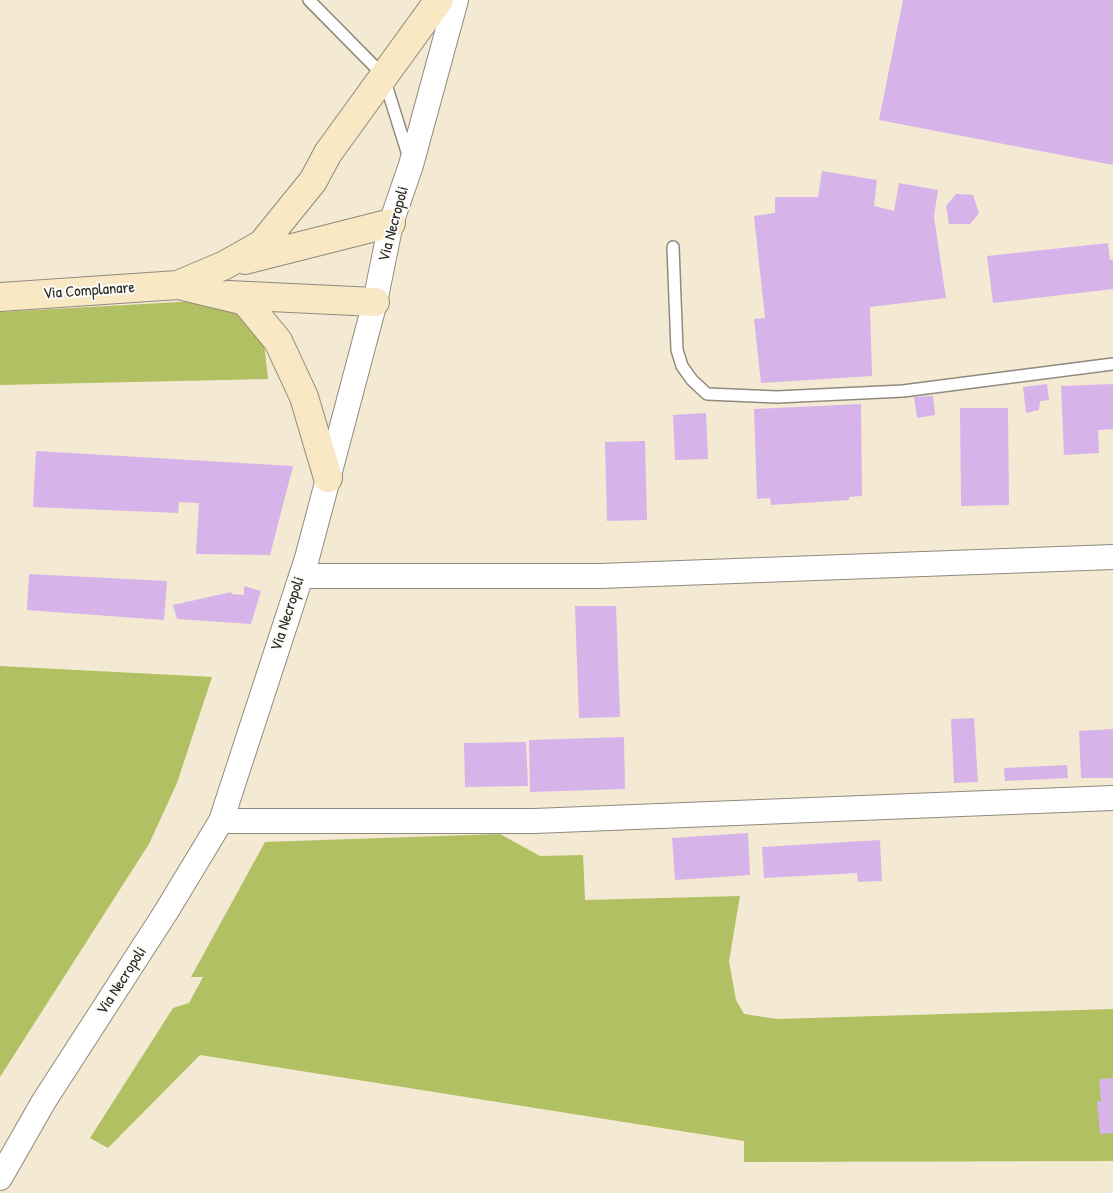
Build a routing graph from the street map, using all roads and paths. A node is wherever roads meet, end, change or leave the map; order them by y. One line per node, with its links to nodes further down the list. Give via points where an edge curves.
1 (309, 0): 4 (lane)
2 (439, 0): 4 (main road)
3 (456, 0): 5 (street, Via Necropoli)
4 (383, 75): 5 (lane); 8 (main road, via 328,153 313,181 280,223 262,244)
5 (411, 164): 6 (street, Via Necropoli)
6 (391, 223): 8 (main road); 12 (street, Via Necropoli)
7 (673, 247): 13 (lane, via 677,350 687,373 707,394 778,397 904,391)
8 (225, 265): 9 (main road)
9 (178, 285): 10 (main road); 11 (main road, Via Complanare)
10 (219, 295): 12 (main road); 14 (main road, via 245,302 278,341 304,396)
11 (0, 297)
12 (375, 302): 14 (street, Via Necropoli)
13 (1113, 364)
14 (328, 478): 16 (street, Via Necropoli)
15 (1113, 557): 16 (street, via 600,576)
16 (301, 576): 18 (street, Via Necropoli)
17 (1113, 798): 18 (street, via 534,821)
18 (221, 821): 19 (street, Via Necropoli, via 44,1101)
19 (0, 1178)

